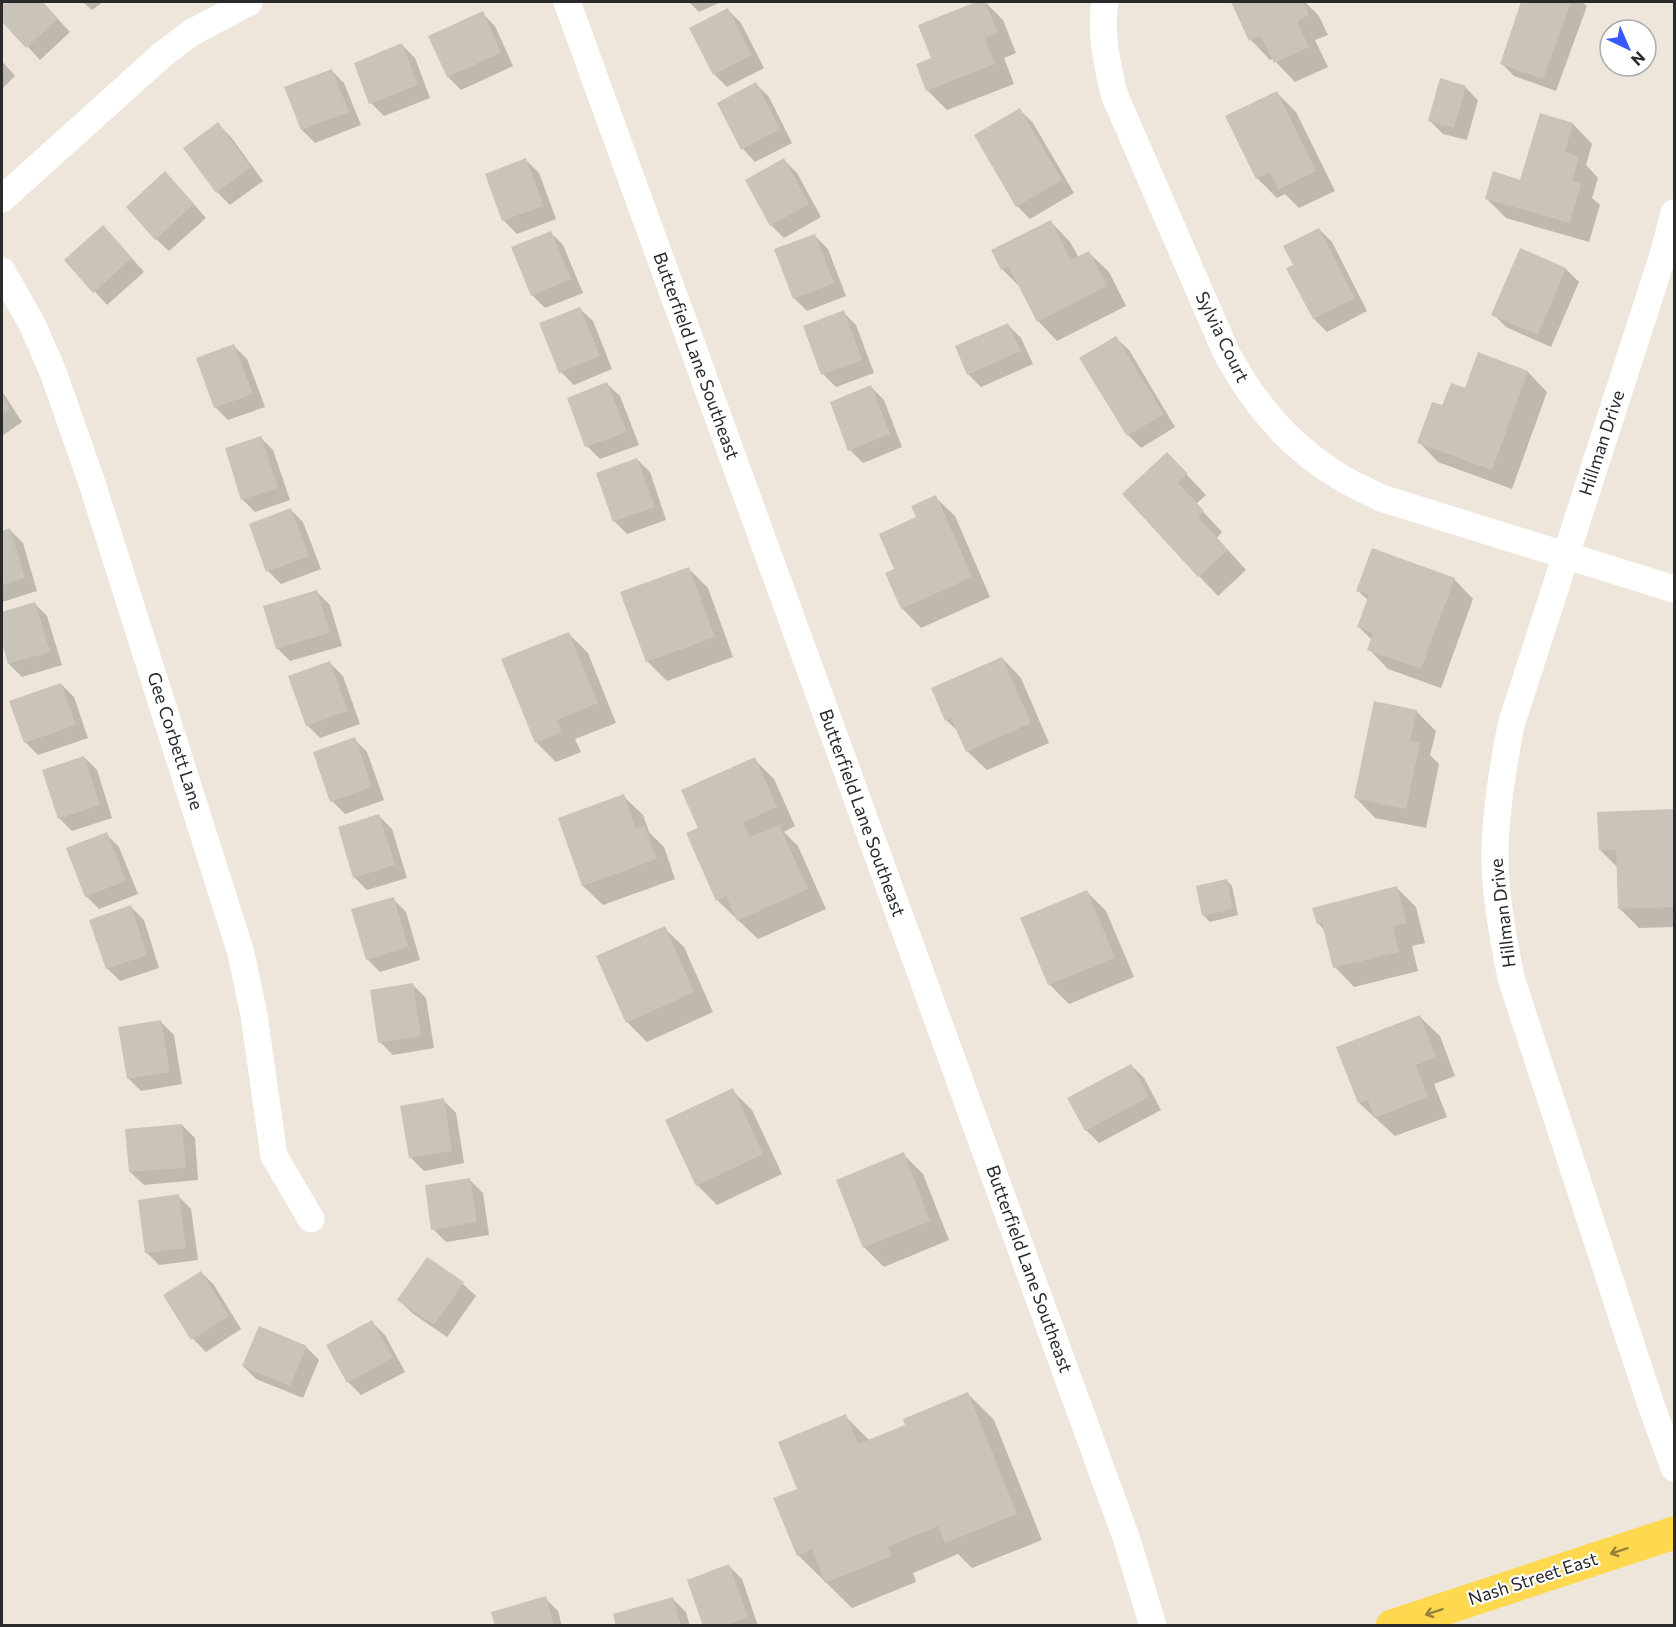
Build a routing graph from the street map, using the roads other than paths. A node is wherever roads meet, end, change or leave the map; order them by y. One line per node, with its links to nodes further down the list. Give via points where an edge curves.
1 (249, 2): 4 (street, via 191,33 162,55)
2 (567, 2): 12 (street, Butterfield Lane Southeast, via 1123,1529)
3 (1105, 2): 7 (street, Sylvia Court, via 1105,54 1114,94 1226,352 1265,413 1302,450 1340,477 1381,498)
4 (2, 199)
5 (1674, 213): 7 (street, Hillman Drive)
6 (2, 271): 9 (street, Gee Corbett Lane, via 53,372 91,480 241,953 274,1156)
7 (1566, 554): 8 (street, Sylvia Court); 10 (street, Hillman Drive, via 1512,725 1499,787 1495,851 1499,915 1511,978)
8 (1674, 589)
9 (311, 1219)
10 (1674, 1468)
11 (1674, 1533): 13 (main road, Nash Street East, one-way to 13)
12 (1153, 1626)
13 (1392, 1626)

